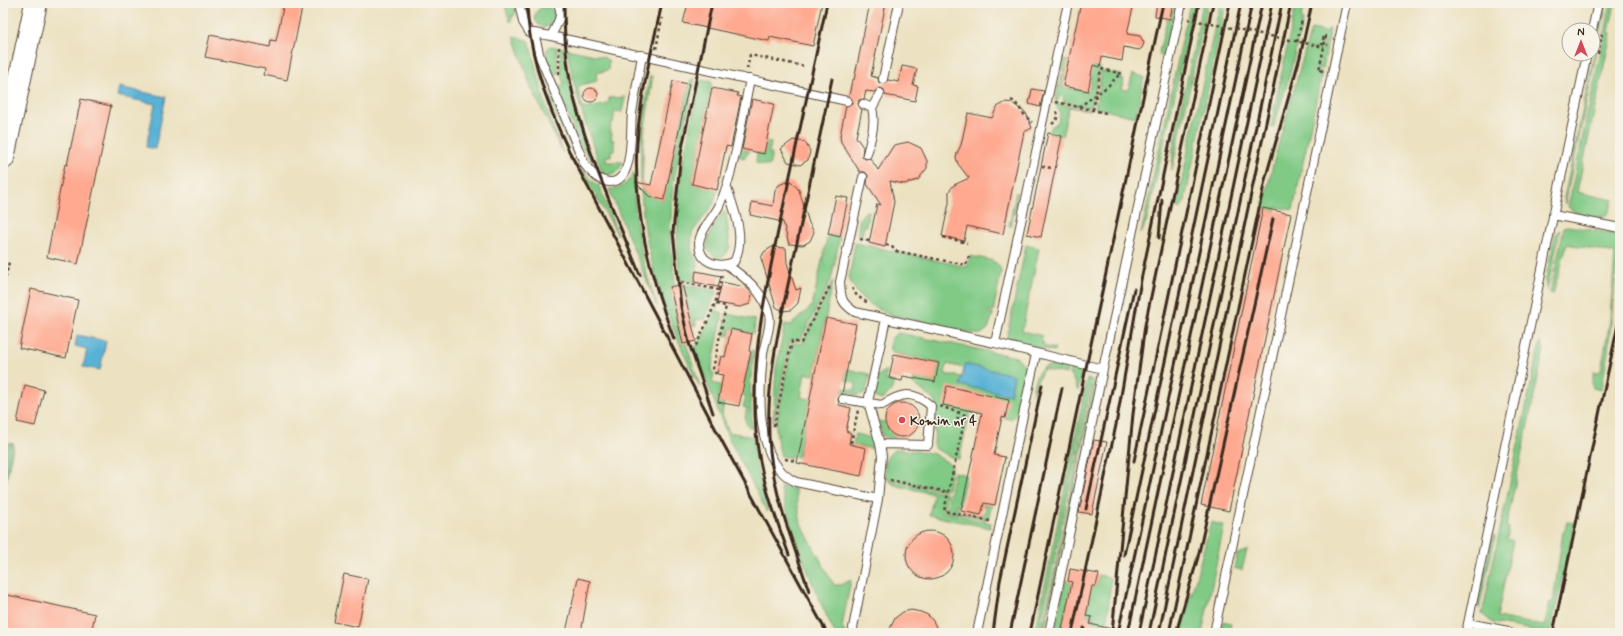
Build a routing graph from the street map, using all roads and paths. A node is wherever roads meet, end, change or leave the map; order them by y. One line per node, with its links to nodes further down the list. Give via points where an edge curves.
1 (5, 3): 10 (path)
2 (36, 3): 41 (street)
3 (519, 3): 15 (lane, via 523,22 530,33)
4 (556, 3): 16 (lane, via 559,5 560,17)
5 (899, 3): 28 (lane)
6 (1068, 3): 64 (lane)
7 (1182, 3): 67 (lane)
8 (1347, 3): 88 (lane)
9 (1598, 3): 14 (lane)
10 (3, 15)
11 (662, 18): 21 (path)
12 (1188, 19): 17 (path, bridge)
13 (1302, 20): 17 (path, bridge)
14 (1594, 22)
15 (534, 33): 16 (lane); 22 (lane, via 540,57 585,165 592,174 606,181 615,182 622,178 628,168 632,113)
16 (551, 36): 22 (lane)
17 (1297, 42): 20 (path, bridge)
18 (1329, 45): 20 (path, via 1322,44 1324,36 1326,36 1325,41)
19 (559, 47): 26 (path)
20 (1323, 47): 25 (path, via 1319,70)
21 (655, 53)
22 (642, 55): 27 (lane)
23 (1585, 62): 46 (lane)
24 (804, 66): 27 (path, via 750,55)
25 (1323, 71)
26 (559, 76)
27 (748, 76): 32 (lane); 45 (lane)
28 (883, 79)
29 (880, 94): 36 (lane)
30 (1096, 95): 30 (path, via 1119,77 1122,74 1101,69); 35 (path); 37 (path)
31 (1011, 100): 39 (path)
32 (848, 101)
33 (1054, 102): 35 (path)
34 (863, 104): 36 (lane)
35 (1079, 107): 37 (path)
36 (872, 108): 40 (lane, via 874,124)
37 (1093, 110): 38 (path)
38 (1106, 112)
39 (1034, 125)
40 (867, 154)
41 (3, 158)
42 (1040, 166): 43 (path)
43 (1051, 168)
44 (863, 176): 63 (lane, via 840,282 841,298 846,306 856,312)
45 (727, 188): 55 (lane, via 737,216 739,232 738,255 734,262); 55 (lane, via 700,235 699,244 701,253 707,261)
46 (1553, 215): 47 (lane); 83 (lane)
47 (1620, 228)
48 (943, 237): 51 (path)
49 (855, 238): 50 (path)
50 (869, 241)
51 (967, 242)
52 (886, 245): 53 (path, via 896,251 966,265)
53 (968, 256)
54 (9, 262): 59 (path)
55 (726, 265): 60 (path); 81 (lane, via 754,286 764,300 770,316 763,353 761,413 763,434 778,468 785,477 796,482)
56 (833, 280): 74 (path, via 801,343 792,341)
57 (681, 282): 60 (path)
58 (850, 284): 62 (path, via 857,296)
59 (3, 289)
60 (719, 290): 61 (path)
61 (716, 304): 65 (path, via 696,345); 68 (path, via 726,306 713,369)
62 (873, 308)
63 (886, 319): 64 (lane); 70 (lane)
64 (995, 343): 66 (lane)
65 (693, 346)
66 (1036, 354): 67 (lane); 86 (lane)
67 (1103, 369): 87 (lane)
68 (716, 374)
69 (843, 399): 70 (lane)
70 (864, 402): 75 (path); 76 (lane); 76 (lane, via 882,405 908,394 924,400 931,406 928,445)
71 (937, 406): 72 (path)
72 (959, 411): 73 (path); 80 (path, via 957,424 963,427)
73 (968, 416)
74 (774, 432)
75 (852, 443)
76 (880, 444): 81 (lane, via 882,456)
77 (780, 458): 78 (path)
78 (796, 461)
79 (885, 479): 80 (path)
80 (948, 492): 82 (path, via 944,511 990,522)
81 (878, 498): 85 (lane)
82 (991, 514)
83 (1468, 623): 84 (lane); 89 (lane)
84 (1509, 632): 90 (lane)
85 (854, 633)
86 (977, 633)
87 (1049, 633)
88 (1214, 633)
89 (1466, 633)
90 (1518, 633)

